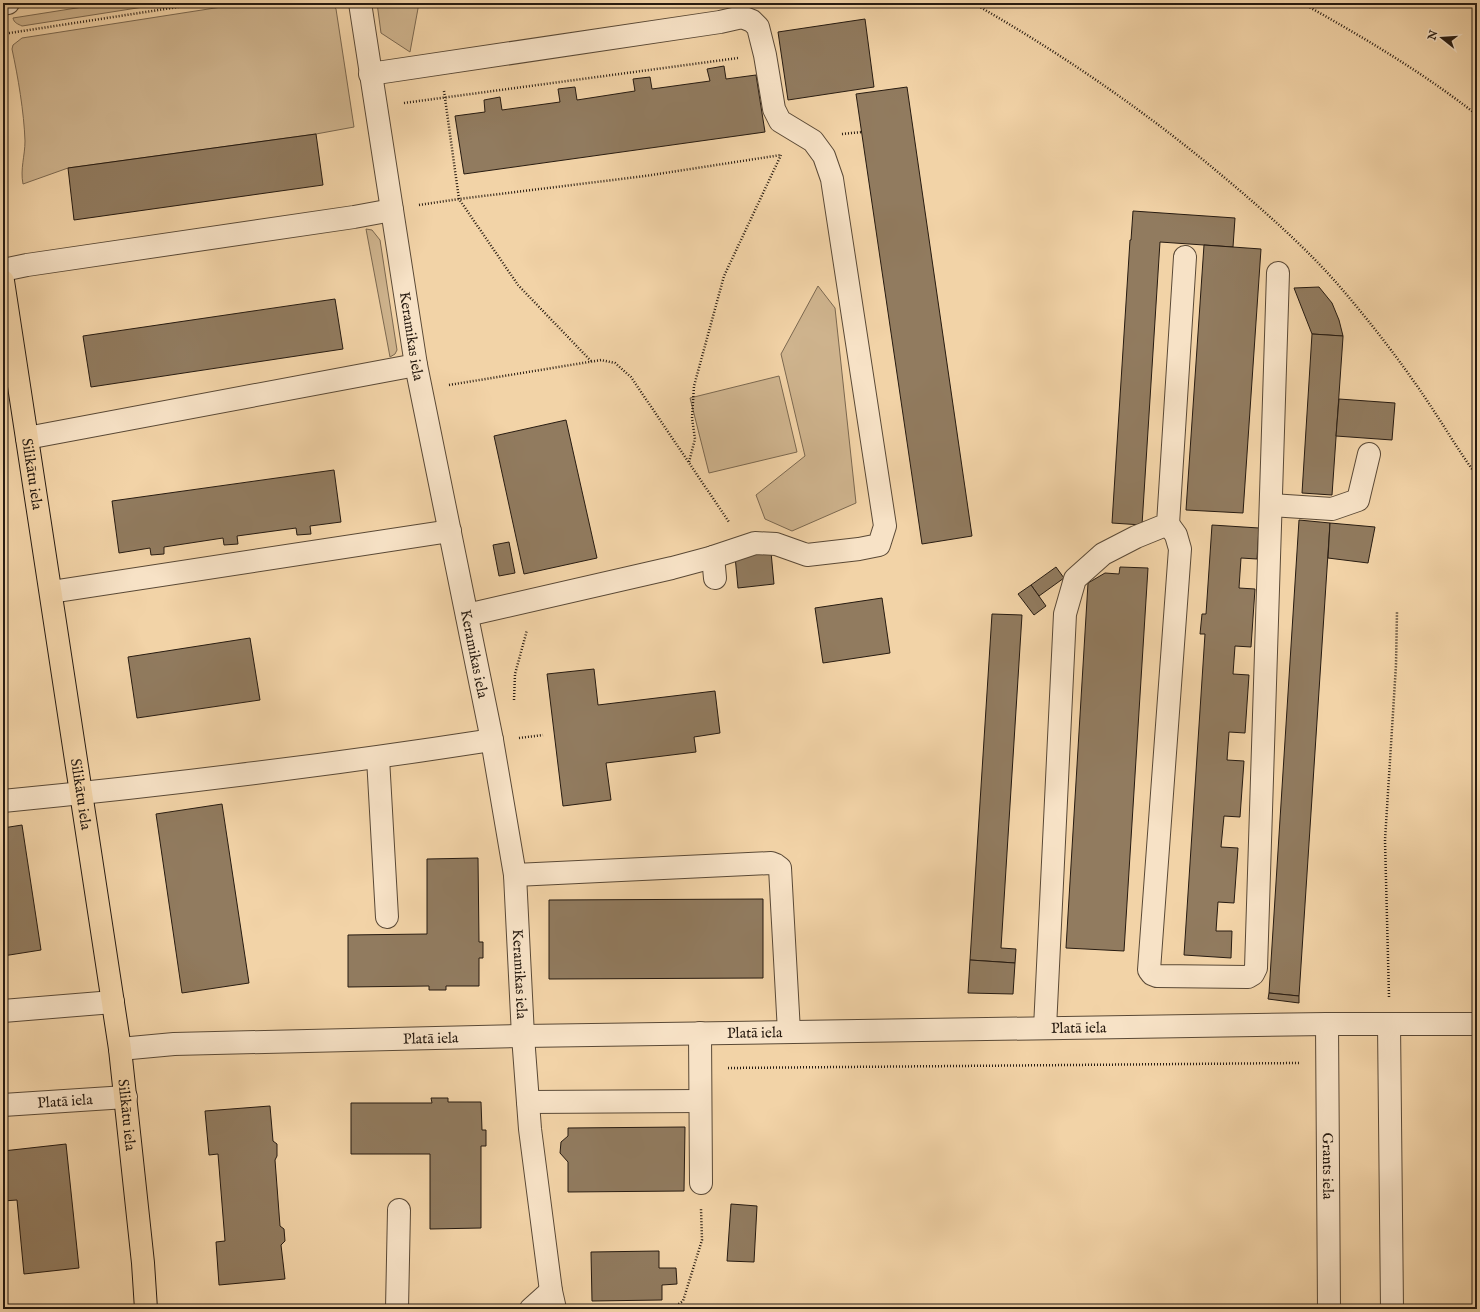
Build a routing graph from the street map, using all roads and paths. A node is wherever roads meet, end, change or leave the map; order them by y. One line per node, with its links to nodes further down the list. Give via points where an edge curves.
1 (8, 3): 7 (street)
2 (204, 3): 9 (path)
3 (360, 3): 12 (street, Keramikas iela)
4 (754, 3): 8 (street)
5 (973, 3): 29 (path, via 1018,29 1132,105 1243,193 1294,238 1334,281 1383,341 1431,406)
6 (1302, 3): 15 (path, via 1416,71)
7 (3, 4)
8 (758, 27): 10 (street); 11 (street, via 742,17)
9 (3, 34)
10 (765, 54): 13 (path); 33 (street, via 774,109 780,121 813,141 824,156 832,179 885,526 879,545 859,549 807,555 776,544)
11 (440, 64): 12 (street); 13 (path)
12 (370, 74): 14 (street, Keramikas iela)
13 (445, 97): 14 (path); 16 (path)
14 (376, 107): 17 (street, Keramikas iela)
15 (1477, 115)
16 (459, 199): 17 (path); 22 (path, via 518,286); 28 (path, via 645,176 781,155 724,276 694,386 692,418 695,439)
17 (392, 210): 19 (street); 23 (street, Keramikas iela)
18 (1185, 257): 31 (street)
19 (3, 270)
20 (1278, 273): 30 (street)
21 (3, 281): 24 (main road, Silikātu iela)
22 (592, 361): 25 (path); 28 (path, via 614,363 631,376)
23 (416, 365): 25 (street, Keramikas iela); 26 (street)
24 (10, 375): 26 (main road, Silikātu iela)
25 (420, 390): 32 (street, Keramikas iela)
26 (27, 438): 34 (main road, Silikātu iela)
27 (1369, 454): 30 (street, via 1358,500 1332,509)
28 (689, 463): 33 (path, via 729,521)
29 (1477, 476)
30 (1271, 505): 31 (street, via 1256,968 1248,977 1157,976 1149,970 1180,549 1176,535)
31 (1168, 524): 50 (street, via 1102,554 1075,579 1065,614)
32 (450, 531): 34 (street); 37 (street, Keramikas iela)
33 (755, 542): 35 (street, via 714,567 672,568)
34 (51, 592): 41 (main road, Silikātu iela)
35 (542, 598): 37 (street); 38 (path, via 525,634 515,674)
36 (1397, 612): 48 (path, via 1385,840)
37 (468, 615): 39 (street, Keramikas iela)
38 (514, 702)
39 (492, 740): 40 (street); 43 (street, Keramikas iela)
40 (378, 758): 41 (street); 44 (street)
41 (81, 793): 42 (street); 45 (main road, Silikātu iela)
42 (3, 801)
43 (515, 875): 51 (street, via 771,863 776,865 780,868); 53 (street, Keramikas iela)
44 (387, 917)
45 (113, 1002): 46 (street); 54 (main road, Silikātu iela)
46 (3, 1011)
47 (1327, 1024): 48 (street, Platā iela); 50 (street, Platā iela); 55 (street, Grants iela)
48 (1389, 1024): 49 (street, Platā iela); 69 (street)
49 (1477, 1024)
50 (1045, 1028): 51 (street, Platā iela)
51 (789, 1032): 52 (street, Platā iela)
52 (700, 1033): 53 (street, Platā iela); 56 (street)
53 (524, 1036): 54 (street, Platā iela, via 174,1044); 58 (street, Keramikas iela)
54 (120, 1049): 57 (main road, Silikātu iela)
55 (1328, 1063): 56 (path); 68 (street, Grants iela)
56 (700, 1068): 59 (street)
57 (126, 1098): 60 (street, Platā iela); 64 (main road, Silikātu iela)
58 (528, 1102): 59 (street); 63 (street, Keramikas iela)
59 (700, 1102): 61 (street)
60 (3, 1106)
61 (701, 1183): 67 (path, via 702,1240 683,1301)
62 (399, 1210): 65 (street)
63 (553, 1300): 66 (street)
64 (146, 1309)
65 (397, 1309)
66 (531, 1309)
67 (671, 1309)
68 (1329, 1309)
69 (1392, 1309)

